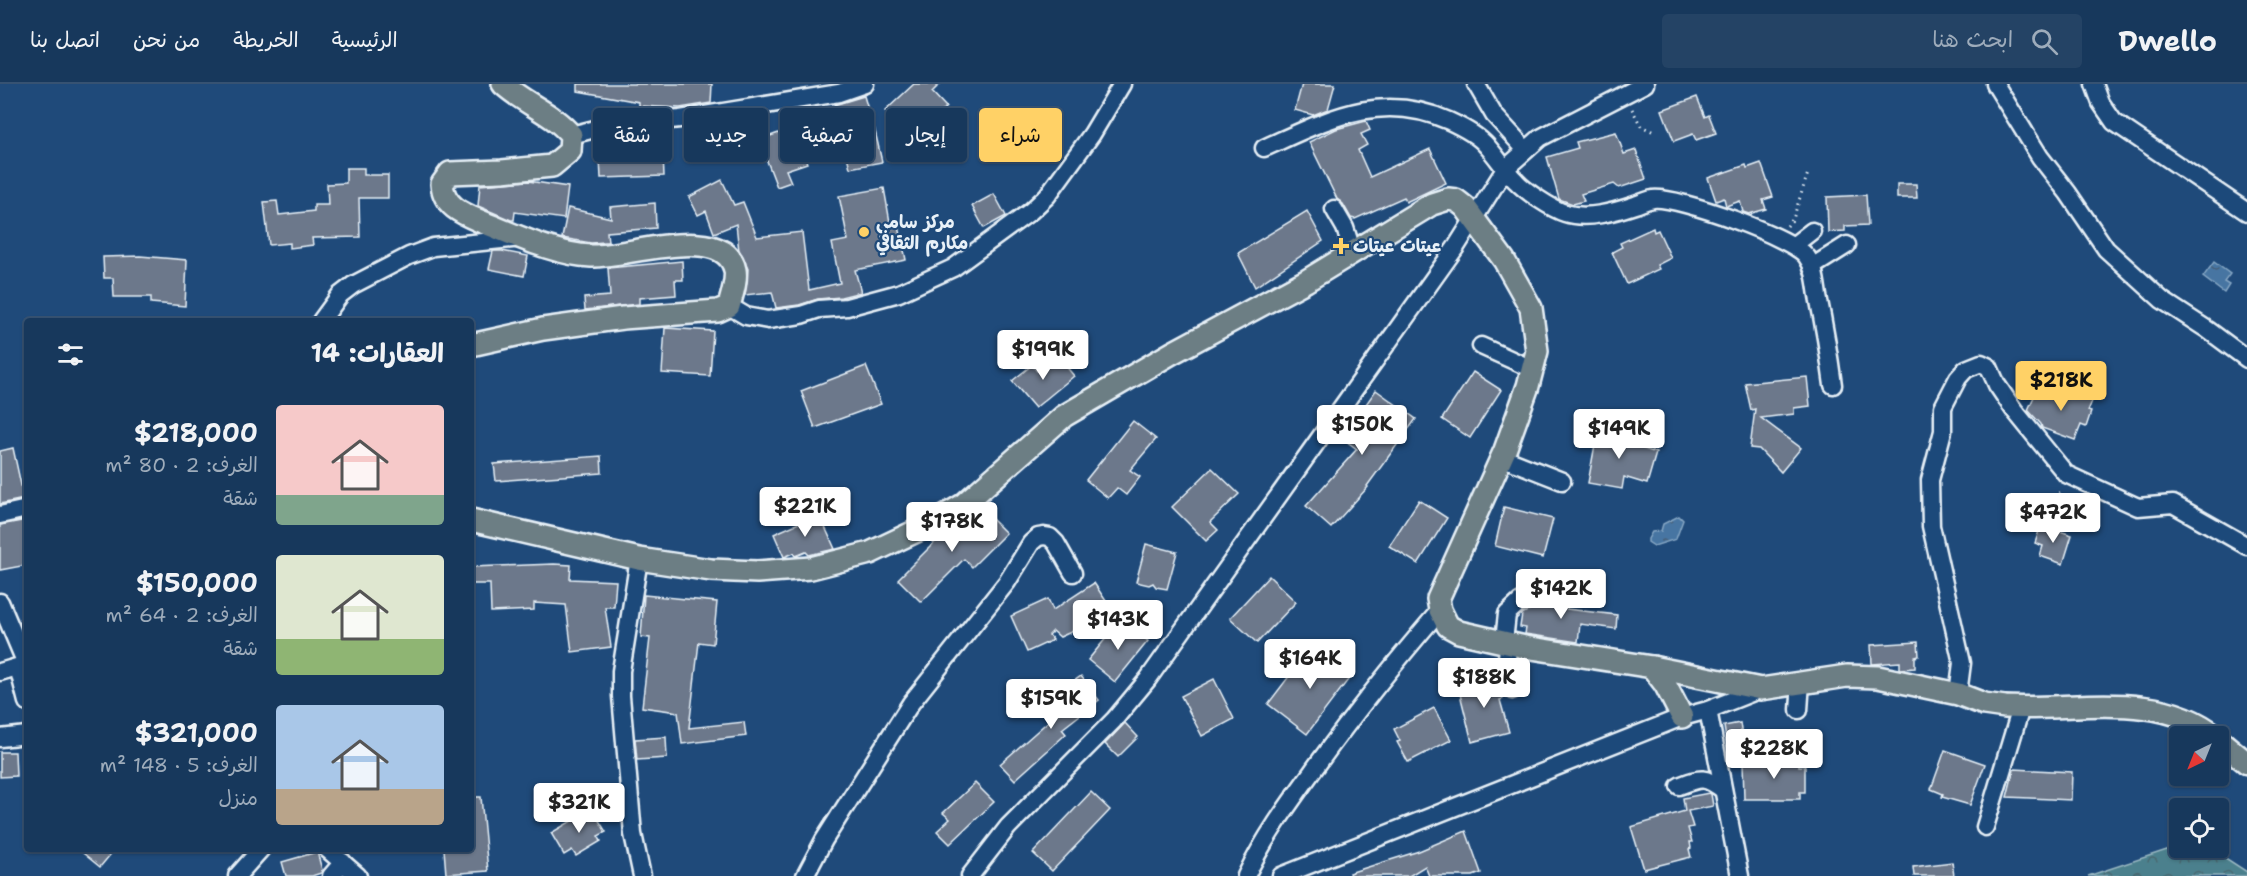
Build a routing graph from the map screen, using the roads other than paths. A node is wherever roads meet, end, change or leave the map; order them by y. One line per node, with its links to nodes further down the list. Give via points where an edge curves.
1 (503, 84): 8 (main road)
2 (866, 84): 8 (street, via 839,93)
3 (1122, 84): 21 (street, via 1047,196 953,268 899,293 801,315 768,320 746,316)
4 (1476, 84): 10 (street, via 1494,114)
5 (1645, 84): 10 (street, via 1540,138)
6 (1995, 84): 25 (street, via 2040,157 2106,249 2162,300)
7 (2094, 84): 13 (street, via 2114,122)
8 (571, 135): 16 (main road, via 570,151 552,166 450,173 445,177 443,192 450,205)
9 (1264, 148): 11 (street, via 1364,109 1410,109 1464,128 1486,144)
10 (1526, 150): 11 (street)
11 (1505, 168): 14 (street); 17 (street, via 1517,183 1564,213 1580,216 1653,199 1676,201 1719,213)
12 (1334, 209): 19 (street)
13 (2247, 212)
14 (1474, 220): 19 (main road, via 1456,200 1439,200); 26 (main road, via 1504,260 1531,308 1537,351); 67 (street, via 1148,679 1114,720 1008,827)
15 (1812, 231): 17 (street)
16 (523, 238): 21 (main road, via 572,254 595,256 699,244 732,260 736,272); 22 (street, via 433,247 409,256 353,285)
17 (1794, 245): 20 (street)
18 (1847, 245): 20 (street)
19 (1353, 253): 34 (main road, via 1064,416 963,505 870,553 811,568 757,572)
20 (1812, 267): 27 (street)
21 (729, 306): 23 (main road, via 703,313 543,329)
22 (323, 318)
23 (474, 344)
24 (1481, 346): 26 (street)
25 (2247, 359)
26 (1532, 369): 28 (main road)
27 (1833, 385)
28 (1501, 457): 29 (street); 38 (main road, via 1437,599)
29 (1562, 481)
30 (24, 509): 31 (street)
31 (0, 515)
32 (474, 521): 34 (main road)
33 (2247, 546): 46 (street, via 2173,504 2138,507 2066,474 2014,410 1989,367 1981,363 1966,369 1942,407 1943,431 1930,480 1931,526 1962,663)
34 (639, 560): 65 (street, via 621,688 633,834)
35 (1073, 573): 66 (street, via 1050,537 1038,537 1031,543 1007,582 911,703)
36 (1521, 601): 39 (street, via 1507,614)
37 (0, 602): 40 (street)
38 (1440, 610): 39 (main road, via 1448,626 1459,632); 68 (street, via 1359,708 1305,782 1259,848)
39 (1506, 641): 41 (main road); 45 (street)
40 (24, 665): 42 (street)
41 (1652, 667): 44 (main road); 50 (main road)
42 (0, 672)
43 (1801, 681): 44 (main road); 46 (main road, via 1878,677); 49 (street)
44 (1761, 689): 48 (street)
45 (1512, 690)
46 (1958, 694): 47 (main road, via 1984,704)
47 (2021, 708): 51 (main road, via 2144,707 2171,713); 58 (street)
48 (1708, 710): 50 (street); 57 (street)
49 (1799, 710)
50 (1682, 717): 69 (street)
51 (2195, 726)
52 (24, 735): 53 (street)
53 (0, 738)
54 (2229, 748): 55 (main road)
55 (2247, 763)
56 (1679, 786): 57 (street, via 1699,779 1710,780)
57 (1723, 790): 70 (street)
58 (1984, 827)
59 (258, 852): 62 (street)
60 (331, 852): 61 (street)
61 (343, 862): 63 (street); 64 (street)
62 (237, 876)
63 (330, 876)
64 (358, 876)
65 (642, 876)
66 (805, 876)
67 (970, 876)
68 (1246, 876)
69 (1281, 876)
70 (1740, 876)

